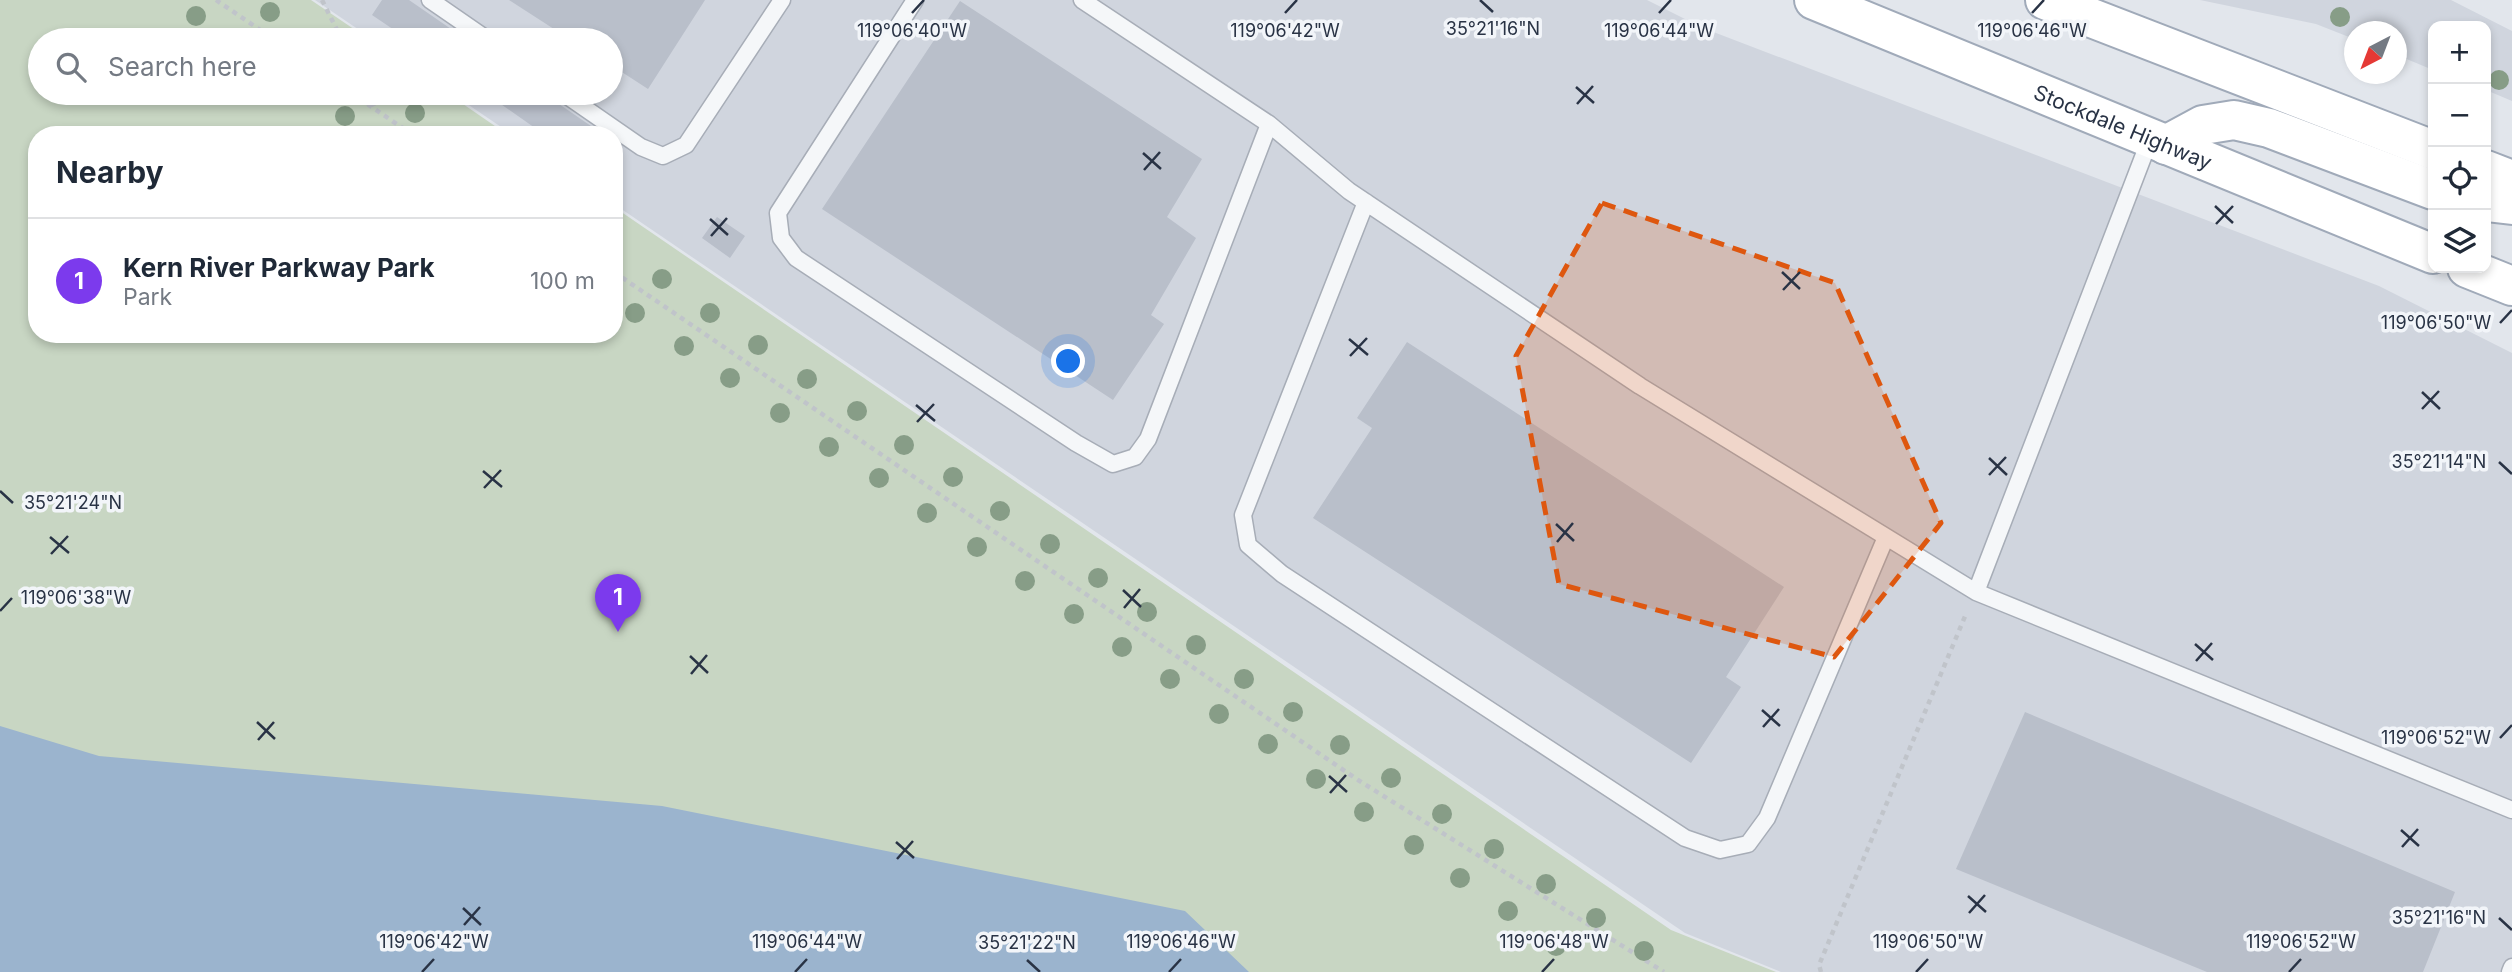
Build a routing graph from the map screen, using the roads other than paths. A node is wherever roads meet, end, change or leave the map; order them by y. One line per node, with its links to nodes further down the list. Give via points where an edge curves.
1 (430, 0): 7 (lane)
2 (782, 0): 11 (lane, via 686,145 663,156)
3 (915, 0): 9 (lane, via 778,213 781,238 796,258 1113,464 1135,457 1148,439)
4 (1082, 0): 9 (lane)
5 (1814, 0): 12 (main road, Stockdale Highway)
6 (2045, 0): 13 (main road)
7 (471, 28)
8 (580, 105): 10 (lane)
9 (1269, 124): 17 (lane)
10 (611, 126)
11 (623, 135)
12 (2158, 142): 16 (main road, via 2203,125 2234,120 2269,128); 20 (main road, Stockdale Highway); 24 (lane)
13 (2428, 148)
14 (2491, 172): 15 (main road)
15 (2512, 180)
16 (2428, 188)
17 (1366, 202): 23 (lane, via 1640,386); 23 (lane, via 1243,515 1248,545 1282,574 1685,838 1720,850 1748,844 1767,818)
18 (2491, 203): 19 (main road)
19 (2512, 205)
20 (2428, 252)
21 (2480, 273): 22 (main road)
22 (2512, 286)
23 (1886, 537): 24 (lane)
24 (1976, 592): 25 (lane)
25 (2512, 810)

